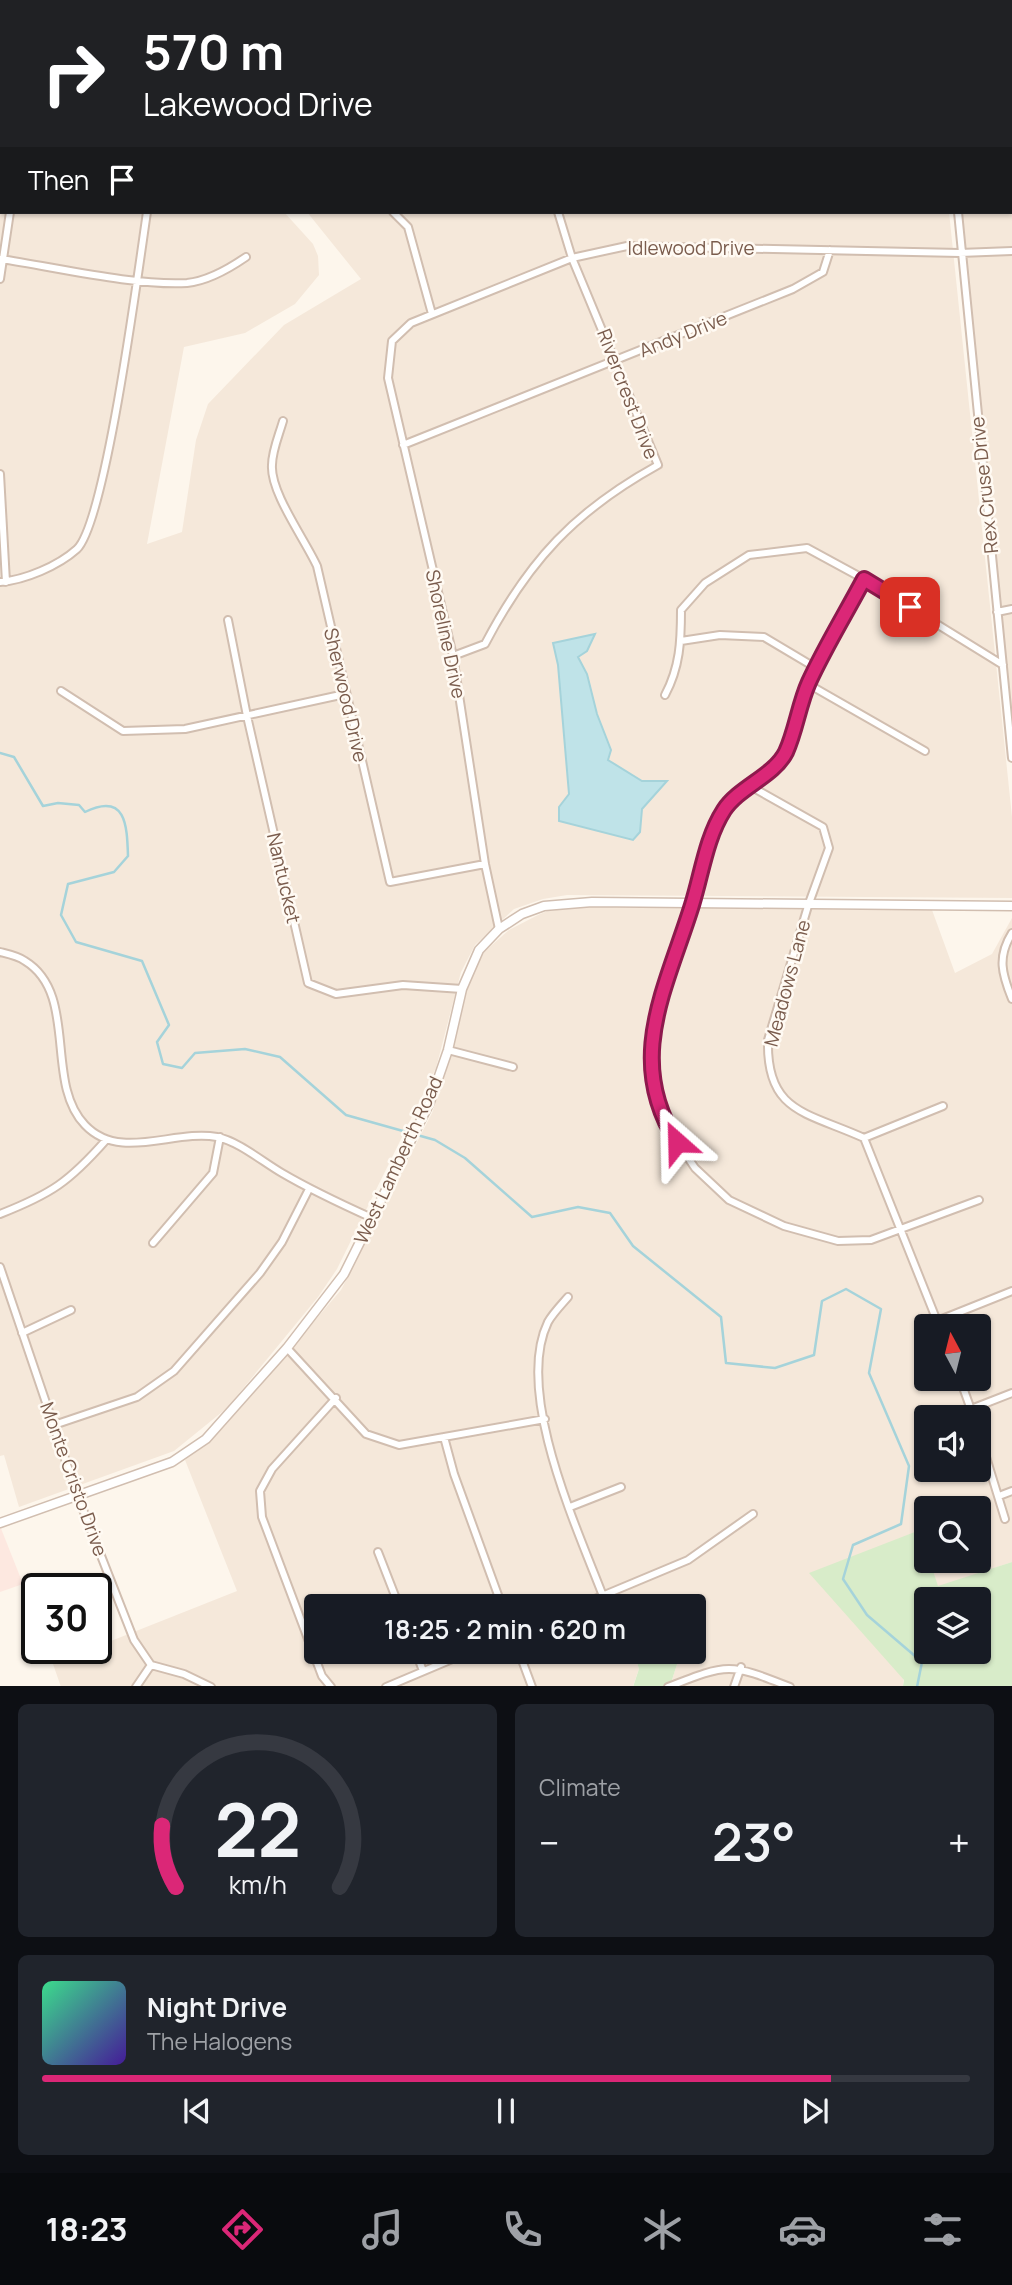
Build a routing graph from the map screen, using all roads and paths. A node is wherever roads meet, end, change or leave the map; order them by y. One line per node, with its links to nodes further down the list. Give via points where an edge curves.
1 (10, 214): 11 (street)
2 (147, 214): 13 (street)
3 (395, 214): 14 (street, via 408,227)
4 (559, 214): 10 (street, Rivercrest Drive)
5 (958, 214): 8 (street, Rex Cruse Drive)
6 (830, 250): 8 (street, Idlewood Drive); 10 (street, Idlewood Drive, via 627,246); 16 (street, Andy Drive, via 823,272 793,289)
7 (1012, 251): 8 (street, Idlewood Drive)
8 (960, 253): 23 (street, Rex Cruse Drive)
9 (246, 257): 13 (street, via 226,271 189,283)
10 (572, 258): 14 (street, Idlewood Drive); 16 (street, Rivercrest Drive)
11 (1, 259): 12 (street); 13 (street)
12 (0, 279)
13 (137, 279): 21 (street, via 101,491 79,547 47,569)
14 (432, 314): 15 (street, Idlewood Drive, via 411,323)
15 (392, 341): 18 (street, Shoreline Drive, via 388,378)
16 (617, 361): 18 (street, Andy Drive); 26 (street, Rivercrest Drive, via 658,465 612,491 558,536 503,610 485,644)
17 (282, 421): 31 (street, Sherwood Drive, via 271,465 280,501 317,566)
18 (403, 445): 26 (street, Shoreline Drive)
19 (0, 474): 21 (street)
20 (864, 579): 25 (street, via 807,548 749,555 705,583 681,610); 27 (street); 28 (street)
21 (3, 582)
22 (1012, 609): 23 (street)
23 (997, 612): 27 (street, Rex Cruse Drive)
24 (228, 620): 33 (street, Nantucket)
25 (681, 641): 28 (street, via 720,635 764,637); 32 (street, via 676,674)
26 (453, 656): 37 (street, Shoreline Drive)
27 (1003, 665): 35 (street, Rex Cruse Drive)
28 (816, 668): 29 (street)
29 (808, 684): 34 (street); 36 (street, via 785,755)
30 (61, 691): 33 (street, via 122,731 185,729)
31 (345, 694): 33 (street); 37 (street, Sherwood Drive, via 390,882)
32 (665, 695)
33 (247, 716): 44 (street, Nantucket, via 308,983 336,994 403,985)
34 (925, 751)
35 (1012, 758)
36 (750, 786): 38 (street, via 725,808 705,854); 39 (street, Meadows Lane, via 823,827 829,848)
37 (485, 864): 41 (street, Shoreline Drive)
38 (692, 904): 39 (street, West Lamberth Road); 41 (street, West Lamberth Road, via 544,906); 56 (street, via 656,1006 652,1051 656,1091 673,1135 695,1168 729,1200 784,1226 838,1241 871,1240)
39 (808, 906): 40 (street, West Lamberth Road); 50 (street, Meadows Lane, via 768,1040 772,1084 786,1104)
40 (1012, 906)
41 (499, 929): 44 (street, West Lamberth Road, via 479,950)
42 (1012, 933): 45 (street, via 1001,964)
43 (0, 952): 51 (street, via 26,961 42,979 58,1021 65,1086 73,1108 86,1126)
44 (462, 989): 46 (street, West Lamberth Road)
45 (1012, 999)
46 (448, 1050): 47 (street); 55 (street, West Lamberth Road, via 430,1102)
47 (513, 1067)
48 (943, 1106): 50 (street)
49 (220, 1137): 51 (street, via 190,1134 137,1144); 52 (street); 57 (street, via 213,1173)
50 (864, 1138): 56 (street)
51 (106, 1140): 54 (street, via 66,1182)
52 (309, 1189): 55 (street); 70 (street, via 260,1273 174,1371 137,1397)
53 (979, 1200): 56 (street)
54 (0, 1214)
55 (372, 1218): 65 (street, West Lamberth Road, via 344,1274)
56 (902, 1229): 62 (street)
57 (153, 1243)
58 (0, 1267): 64 (street, Monte Cristo Drive)
59 (1012, 1290): 63 (street)
60 (568, 1297): 69 (street, via 548,1322 537,1369)
61 (71, 1310): 64 (street)
62 (934, 1314)
63 (960, 1314)
64 (22, 1333): 70 (street, Monte Cristo Drive)
65 (287, 1348): 67 (street); 76 (street, West Lamberth Road, via 205,1439 172,1462)
66 (1012, 1393): 68 (street)
67 (336, 1398): 71 (street, via 366,1434 399,1445); 94 (street, via 272,1469 260,1491 262,1517 321,1676)
68 (981, 1405)
69 (544, 1419): 71 (street); 77 (street)
70 (54, 1425): 76 (street, Monte Cristo Drive)
71 (444, 1437): 83 (street)
72 (991, 1471): 75 (street)
73 (621, 1487): 77 (street)
74 (1012, 1491): 75 (street)
75 (999, 1496): 79 (street)
76 (78, 1497): 80 (street, West Lamberth Road); 89 (street, Monte Cristo Drive, via 134,1640)
77 (570, 1507): 84 (street)
78 (753, 1514): 85 (street, via 688,1560)
79 (1005, 1519)
80 (0, 1523)
81 (378, 1552): 82 (street)
82 (394, 1594)
83 (498, 1594)
84 (602, 1594)
85 (608, 1594)
86 (420, 1664): 91 (street)
87 (440, 1664): 91 (street)
88 (524, 1664): 96 (street)
89 (151, 1665): 92 (street); 93 (street)
90 (741, 1667): 97 (street, via 717,1668); 98 (street); 99 (street)
91 (423, 1671): 95 (street)
92 (136, 1686)
93 (211, 1686)
94 (331, 1686)
95 (386, 1686)
96 (532, 1686)
97 (668, 1686)
98 (734, 1686)
99 (790, 1686)

